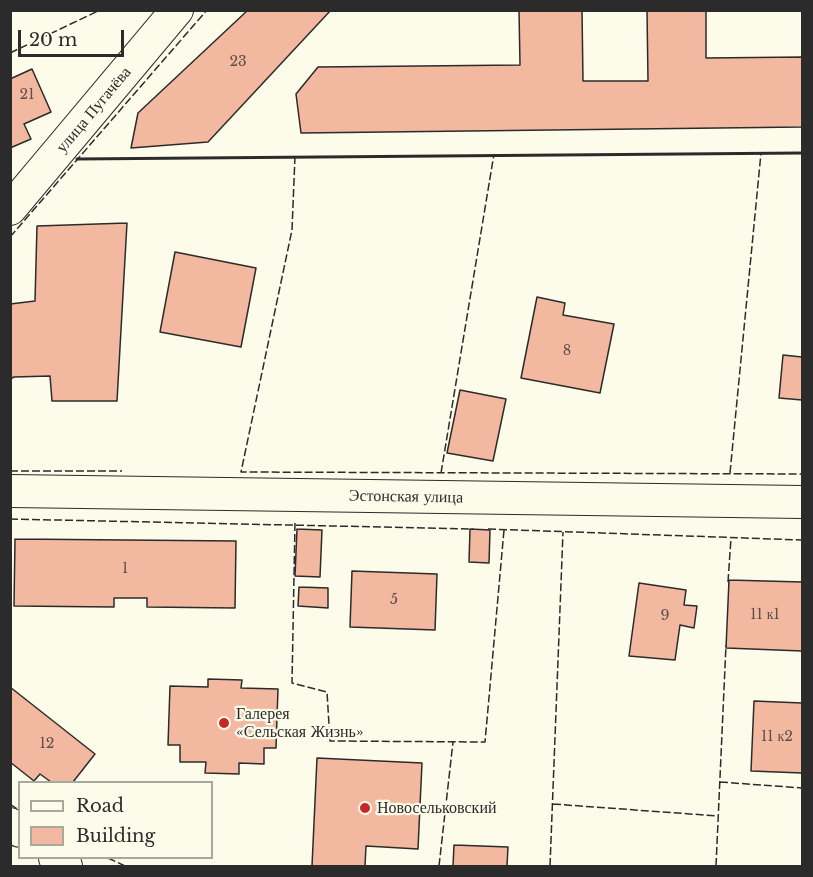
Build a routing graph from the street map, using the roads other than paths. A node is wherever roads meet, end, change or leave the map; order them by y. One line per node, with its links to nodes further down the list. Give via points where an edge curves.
1 (177, 10): 2 (street, улица Пугачёва)
2 (10, 209)
3 (10, 491): 4 (street, Эстонская улица)
4 (802, 502)

